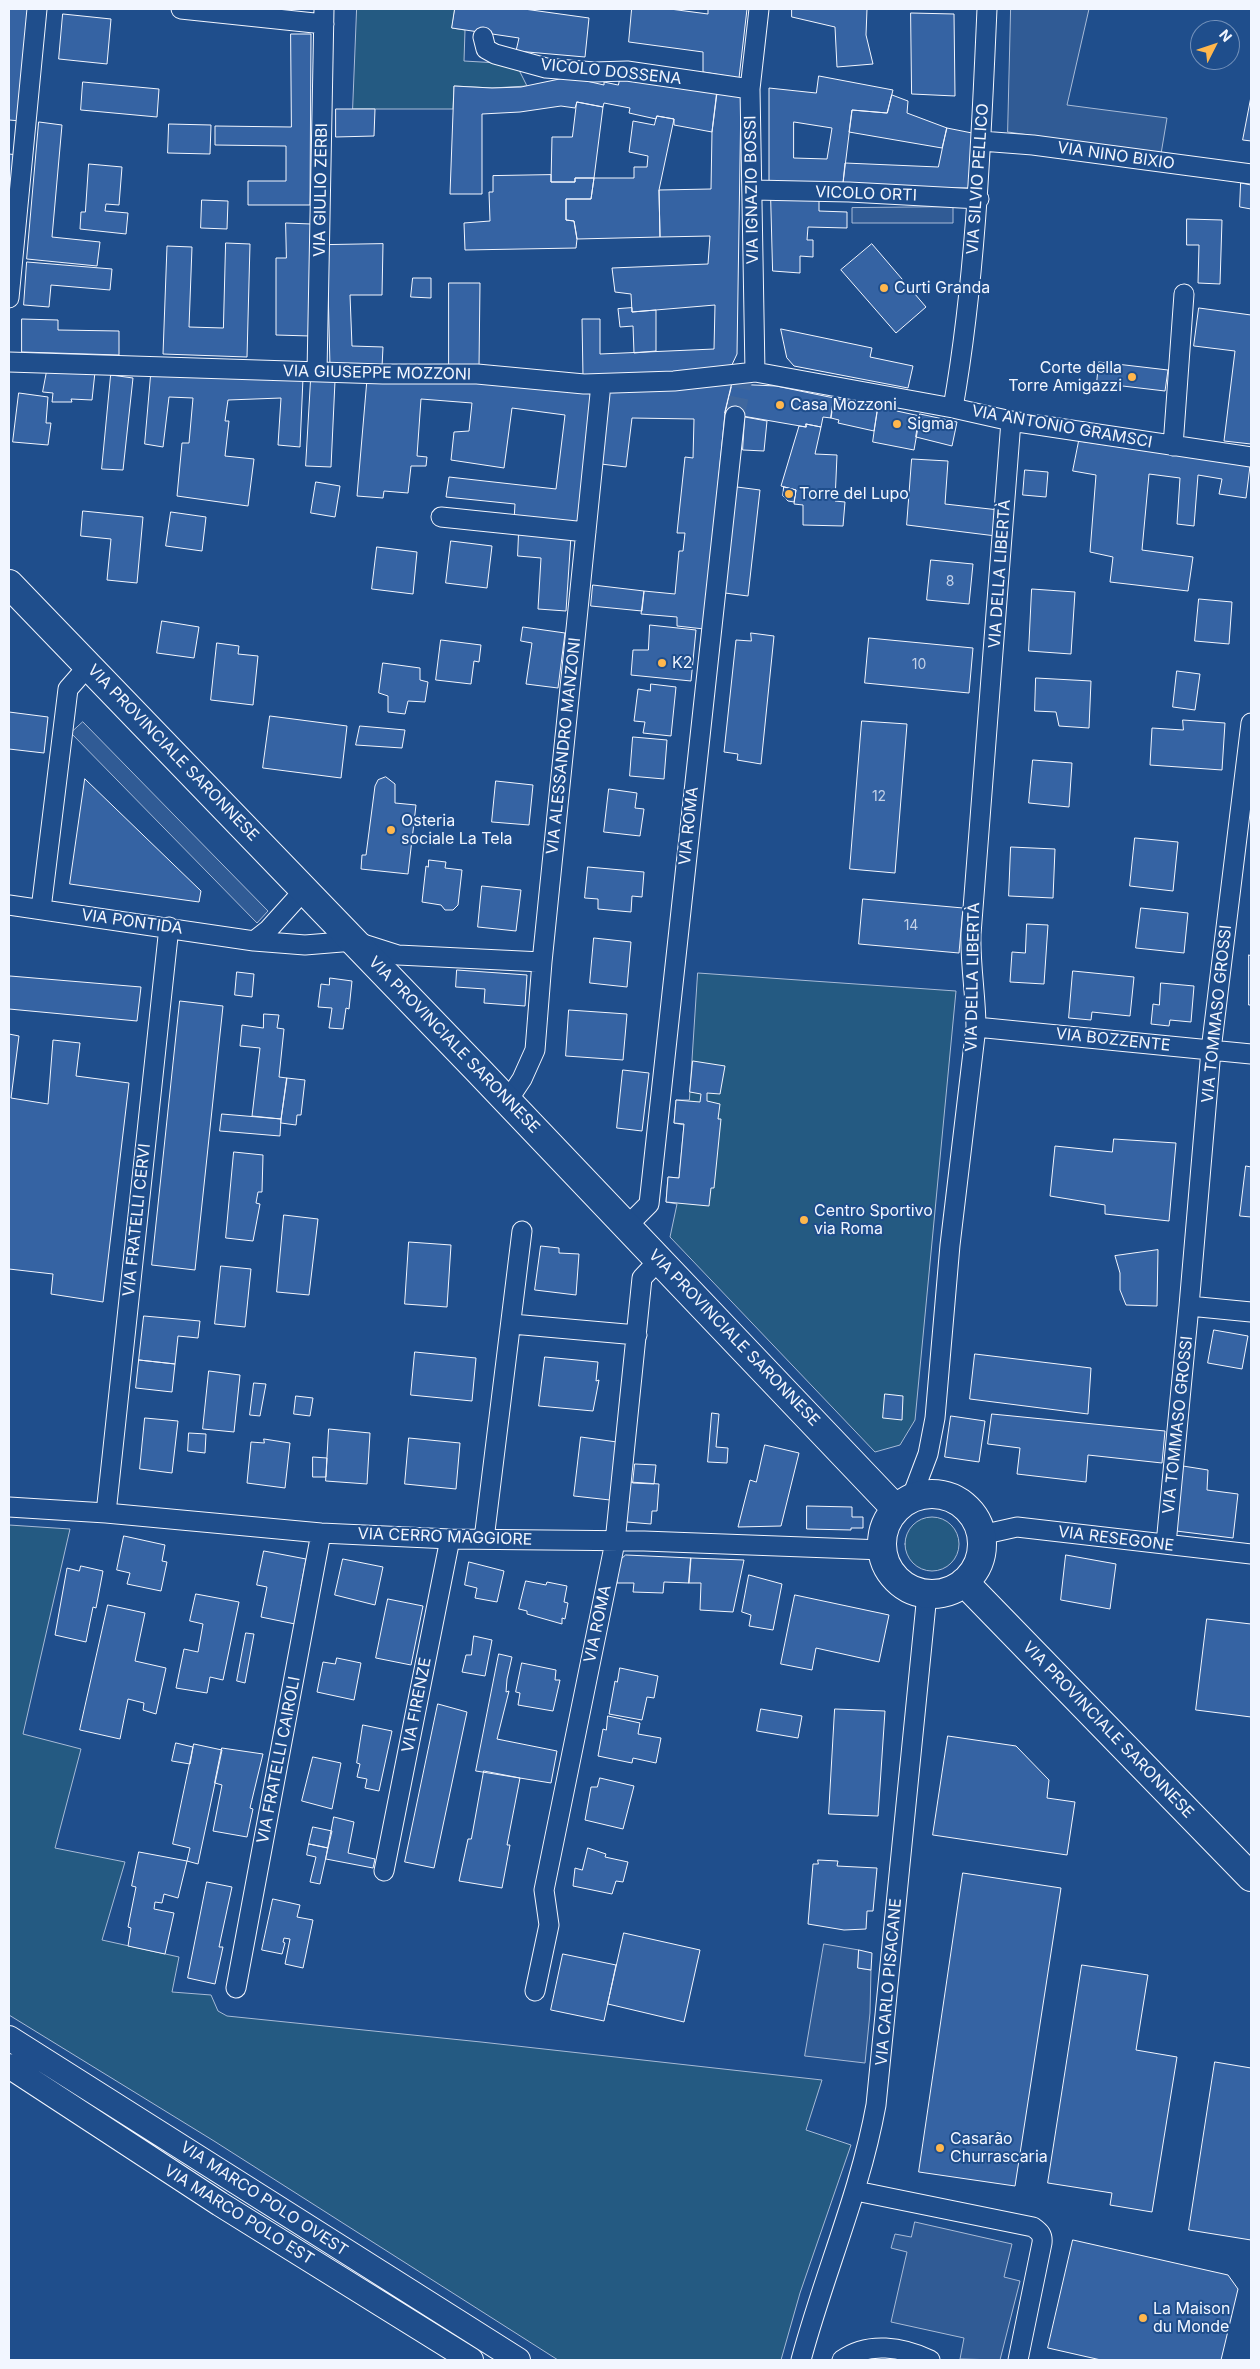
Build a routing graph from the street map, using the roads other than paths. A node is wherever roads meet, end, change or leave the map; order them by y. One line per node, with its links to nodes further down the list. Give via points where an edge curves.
1 (37, 9): 13 (street)
2 (182, 9): 5 (street)
3 (759, 9): 7 (street, VIA IGNAZIO BOSSI)
4 (987, 9): 8 (street, VIA SILVIO PELLICO)
5 (324, 16): 15 (street, VIA GIULIO ZERBI)
6 (483, 37): 7 (street, VICOLO DOSSENA, via 486,49 495,54 546,68 627,71)
7 (750, 89): 10 (street, VIA IGNAZIO BOSSI)
8 (981, 141): 9 (street, VIA NINO BIXIO); 11 (street, VIA SILVIO PELLICO)
9 (1251, 174)
10 (753, 190): 11 (street, VICOLO ORTI); 16 (street, VIA IGNAZIO BOSSI)
11 (978, 199): 18 (street, VIA SILVIO PELLICO, via 963,350)
12 (1184, 294): 21 (street, VIA ANTONIO GRAMSCI)
13 (9, 298)
14 (9, 362): 15 (street, VIA GIUSEPPE MOZZONI)
15 (317, 372): 17 (street, VIA GIUSEPPE MOZZONI, via 477,374)
16 (750, 373): 17 (street, VIA GIUSEPPE MOZZONI); 18 (street, VIA ANTONIO GRAMSCI)
17 (601, 384): 24 (street, VIA ALESSANDRO MANZONI)
18 (953, 408): 20 (street, VIA ANTONIO GRAMSCI)
19 (735, 416): 39 (street, VIA ROMA, via 649,1204)
20 (1012, 421): 21 (street, VIA ANTONIO GRAMSCI); 35 (street, VIA DELLA LIBERTÀ, via 972,934)
21 (1173, 446): 22 (street, VIA ANTONIO GRAMSCI)
22 (1251, 457)
23 (441, 516): 24 (street)
24 (586, 532): 34 (street, VIA ALESSANDRO MANZONI)
25 (9, 584): 26 (main road, VIA PROVINCIALE SARONNESE)
26 (88, 665): 28 (main road, VIA PROVINCIALE SARONNESE); 30 (street, via 68,689)
27 (1251, 723): 36 (street, VIA TOMMASO GROSSI)
28 (305, 889): 32 (main road, VIA PROVINCIALE SARONNESE); 33 (street)
29 (9, 905): 30 (street, VIA PONTIDA)
30 (41, 910): 31 (street, VIA PONTIDA)
31 (169, 927): 33 (street, VIA PONTIDA); 48 (street, VIA FRATELLI CERVI)
32 (354, 941): 33 (street, VIA PONTIDA, via 305,945); 34 (street, via 398,956); 38 (main road, VIA PROVINCIALE SARONNESE)
33 (254, 942)
34 (542, 962): 38 (street, VIA ALESSANDRO MANZONI, via 535,1050)
35 (976, 1027): 36 (street, VIA BOZZENTE); 46 (street, VIA DELLA LIBERTÀ, via 950,1245 935,1418 928,1454)
36 (1211, 1050): 37 (street, VIA BOZZENTE); 42 (street, VIA TOMMASO GROSSI)
37 (1251, 1054)
38 (508, 1100): 39 (main road, VIA PROVINCIALE SARONNESE)
39 (626, 1226): 41 (main road, VIA PROVINCIALE SARONNESE)
40 (522, 1231): 44 (street)
41 (659, 1260): 45 (street, VIA ROMA, via 642,1278); 46 (main road, VIA PROVINCIALE SARONNESE)
42 (1189, 1306): 43 (street); 54 (street, VIA TOMMASO GROSSI)
43 (1251, 1312)
44 (512, 1324): 45 (street); 52 (street)
45 (637, 1335): 53 (street, VIA ROMA)
46 (904, 1504): 50 (main road, via 933,1494 955,1500 972,1514); 55 (main road, via 885,1528)
47 (9, 1507): 48 (street, VIA CERRO MAGGIORE)
48 (106, 1513): 49 (street, VIA CERRO MAGGIORE)
49 (322, 1533): 51 (street, VIA CERRO MAGGIORE); 61 (street, VIA FRATELLI CAIROLI)
50 (981, 1535): 54 (street, VIA RESEGONE, via 1017,1527); 57 (main road, via 979,1561)
51 (450, 1539): 52 (street, VIA CERRO MAGGIORE); 59 (street, VIA FIRENZE)
52 (484, 1539): 53 (street, VIA CERRO MAGGIORE)
53 (615, 1542): 55 (street, VIA CERRO MAGGIORE); 62 (street, VIA ROMA, via 544,1890 549,1925)
54 (1166, 1544): 56 (street, VIA RESEGONE)
55 (883, 1550): 58 (main road, via 888,1566 898,1580)
56 (1251, 1554)
57 (964, 1582): 58 (main road, via 947,1592); 60 (main road, VIA PROVINCIALE SARONNESE)
58 (927, 1594): 65 (street, VIA CARLO PISACANE, via 880,2077 867,2152)
59 (384, 1871)
60 (1251, 1877)
61 (236, 1988)
62 (535, 1990)
63 (9, 2038): 67 (street, VIA MARCO POLO OVEST)
64 (9, 2066): 66 (street, VIA MARCO POLO EST)
65 (856, 2191): 68 (street, VIA CARLO PISACANE, via 816,2304); 71 (street, via 1033,2227 1039,2231 1042,2244)
66 (465, 2358)
67 (518, 2360)
68 (801, 2360)
69 (842, 2360): 70 (street, via 861,2350 886,2348 910,2350)
70 (930, 2360)
71 (1018, 2360)

